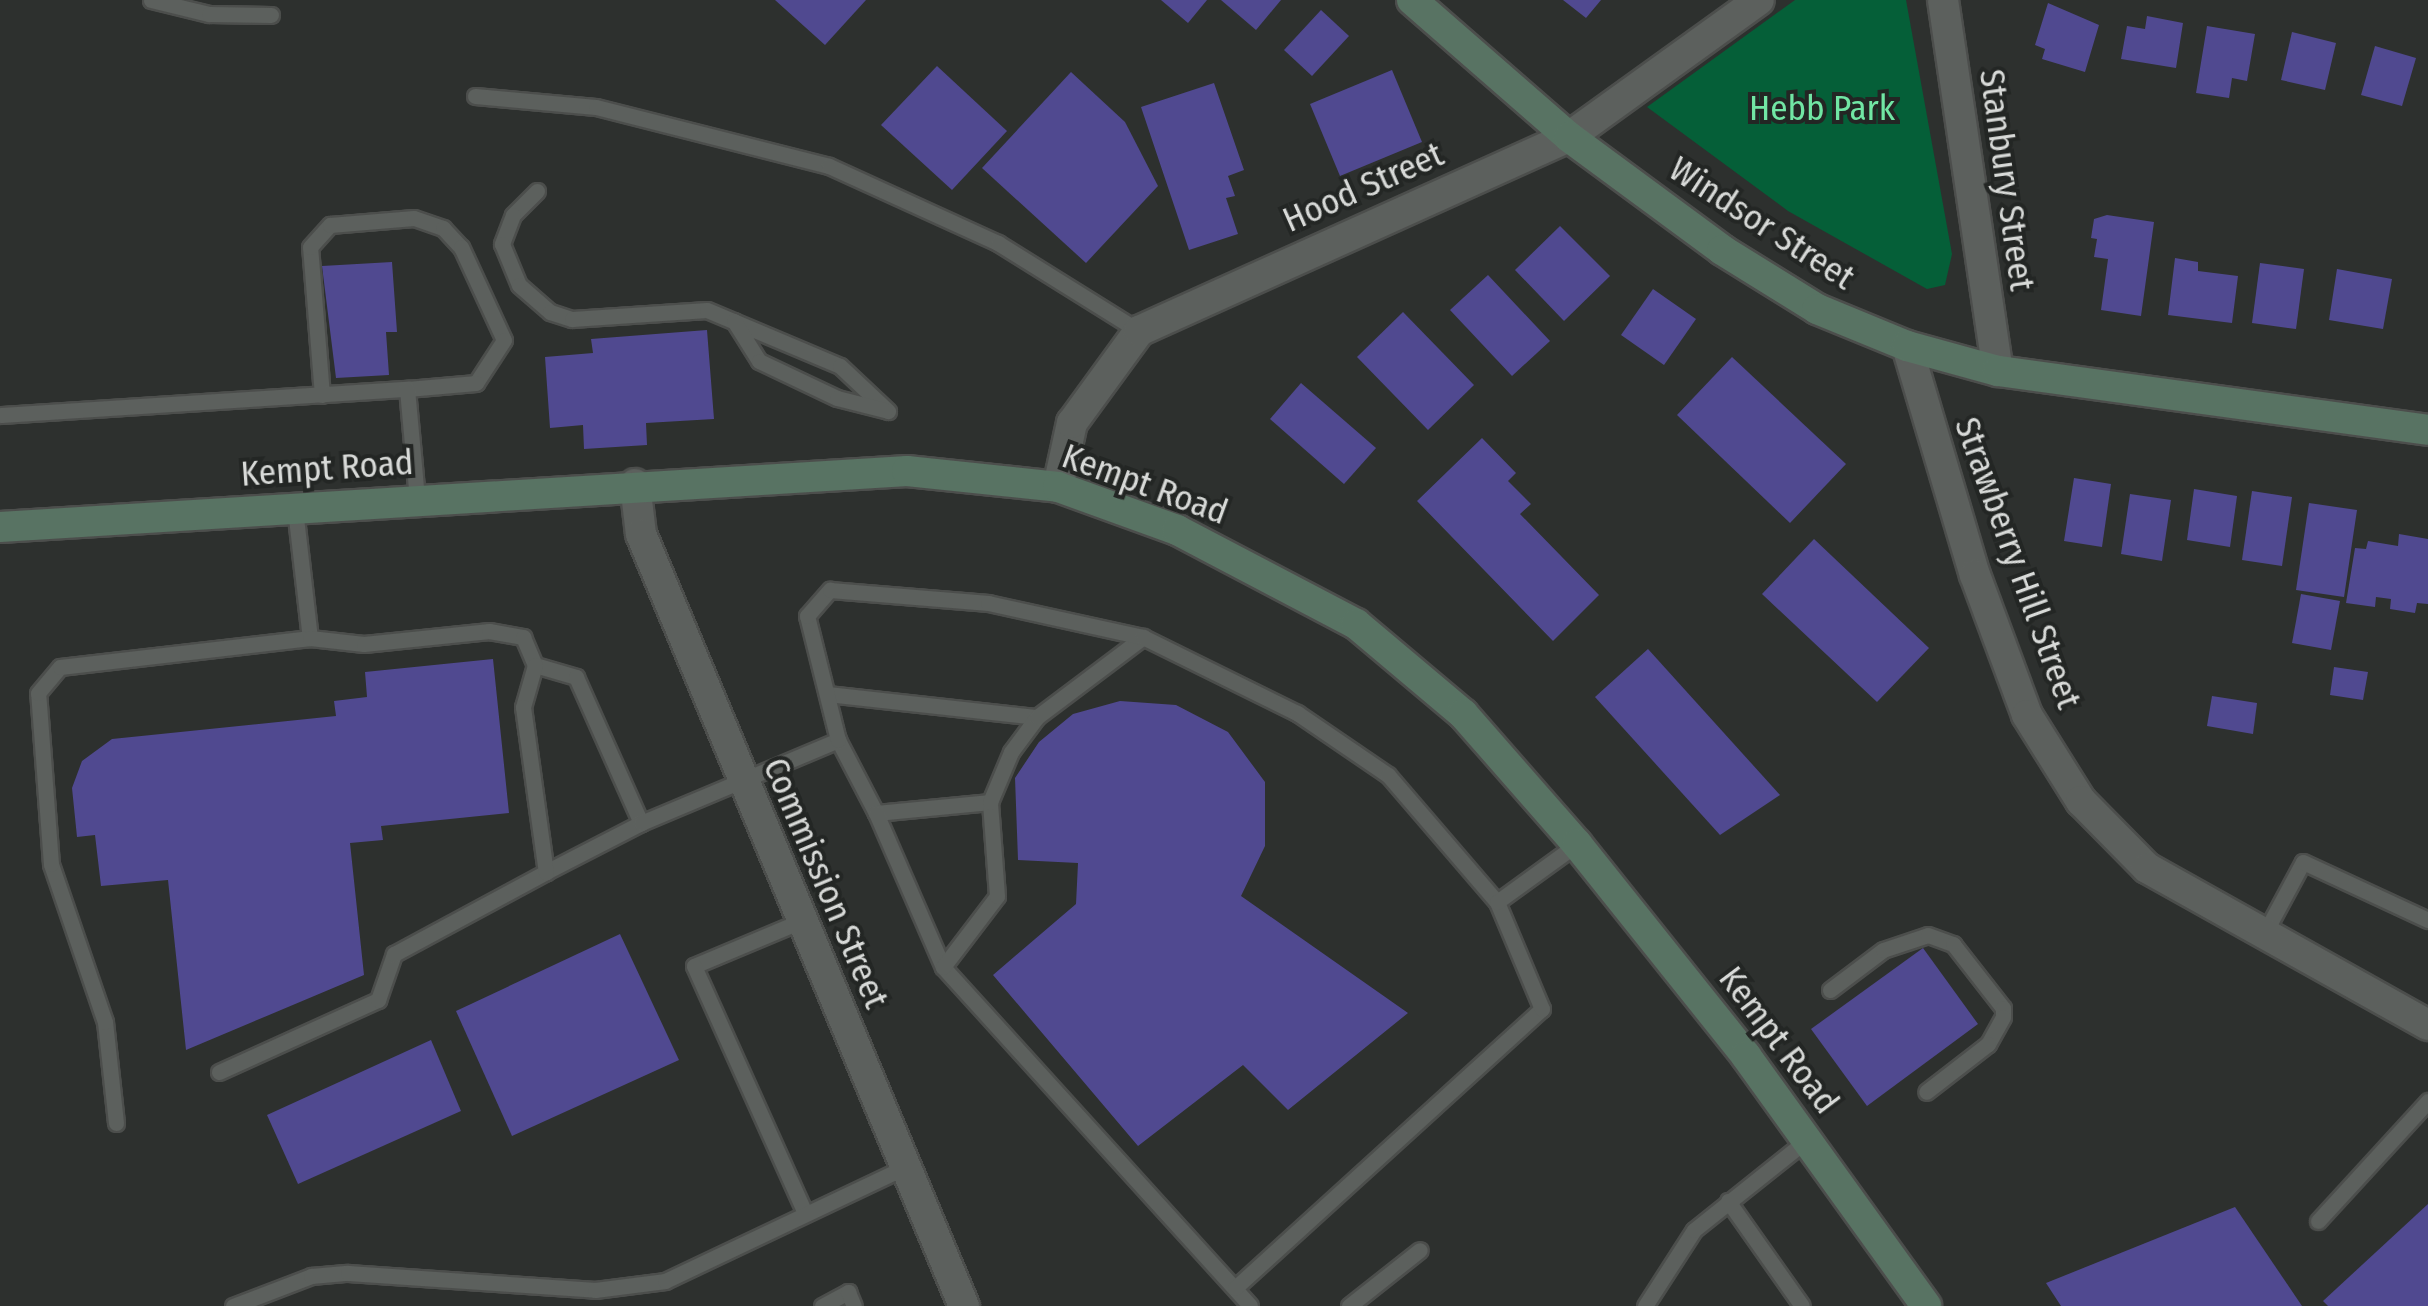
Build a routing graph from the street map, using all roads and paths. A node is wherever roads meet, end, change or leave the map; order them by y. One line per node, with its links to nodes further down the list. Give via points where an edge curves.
1 (151, 0): 5 (lane, via 209,14)
2 (1412, 0): 7 (street, Windsor Street)
3 (1759, 0): 7 (street, Hood Street)
4 (1943, 0): 12 (street, Stanbury Street)
5 (271, 15)
6 (475, 96): 10 (lane, via 596,107 828,166 998,243)
7 (1570, 137): 10 (street, Hood Street); 11 (street, Windsor Street, via 1722,250 1817,309)
8 (537, 191): 9 (lane, via 513,215 502,244 519,285 550,312 572,319 706,310)
9 (734, 321): 9 (lane, via 759,361 837,398 888,412 840,366)
10 (1139, 331): 18 (street, Hood Street, via 1072,423)
11 (1907, 346): 12 (street, Windsor Street); 37 (street, Strawberry Hill Street, via 1975,576 2027,715 2081,800 2147,868)
12 (1998, 371): 16 (street, Windsor Street)
13 (407, 389): 14 (lane); 14 (lane, via 476,384 504,340 461,246 443,228 414,218 330,225 310,246); 19 (lane)
14 (322, 395): 15 (lane)
15 (0, 415)
16 (2428, 430)
17 (635, 484): 18 (street, Kempt Road, via 907,472); 19 (street, Kempt Road); 28 (street, Commission Street, via 641,534)
18 (1058, 487): 32 (street, Kempt Road, via 1194,538 1356,624 1463,714)
19 (417, 498): 20 (street, Kempt Road)
20 (295, 509): 21 (street, Kempt Road); 22 (lane)
21 (0, 527)
22 (310, 638): 24 (lane, via 364,644 489,632 523,636); 44 (lane, via 60,667 38,693 52,864 105,1022)
23 (1143, 638): 25 (lane, via 988,603 830,590 807,616); 26 (lane); 34 (lane, via 1297,713 1388,774)
24 (535, 665): 31 (lane, via 576,677); 33 (lane, via 523,706)
25 (828, 694): 26 (lane); 27 (lane)
26 (1036, 717): 29 (lane, via 1011,752)
27 (838, 740): 28 (lane); 30 (lane)
28 (742, 780): 31 (lane); 35 (street, Commission Street)
29 (990, 802): 30 (lane); 38 (lane, via 998,896)
30 (876, 813): 38 (lane)
31 (641, 823): 33 (lane)
32 (1577, 844): 34 (lane); 45 (street, Kempt Road)
33 (546, 872): 41 (lane, via 394,954 378,1000)
34 (1498, 902): 51 (lane, via 1542,1009)
35 (801, 920): 46 (street, Commission Street); 48 (lane, via 694,966)
36 (2428, 920): 37 (lane, via 2303,862)
37 (2262, 938): 40 (street, Strawberry Hill Street)
38 (943, 967): 51 (lane)
39 (1830, 990): 42 (lane, via 1896,945 1928,935 1953,944 2003,1008 2003,1017 1988,1044)
40 (2428, 1025)
41 (219, 1072)
42 (1926, 1092)
43 (2428, 1102): 49 (lane)
44 (116, 1123)
45 (1808, 1140): 47 (lane); 60 (street, Kempt Road)
46 (905, 1167): 48 (lane); 55 (street, Commission Street)
47 (1728, 1201): 58 (lane, via 1694,1230); 59 (lane)
48 (804, 1213): 52 (lane, via 665,1281 595,1290 348,1272 311,1276)
49 (2318, 1221)
50 (1420, 1250): 57 (lane)
51 (1235, 1288): 56 (lane)
52 (233, 1306)
53 (822, 1306): 54 (lane, via 848,1292)
54 (854, 1306)
55 (964, 1306)
56 (1250, 1306)
57 (1349, 1306)
58 (1646, 1306)
59 (1802, 1306)
60 (1926, 1306)

